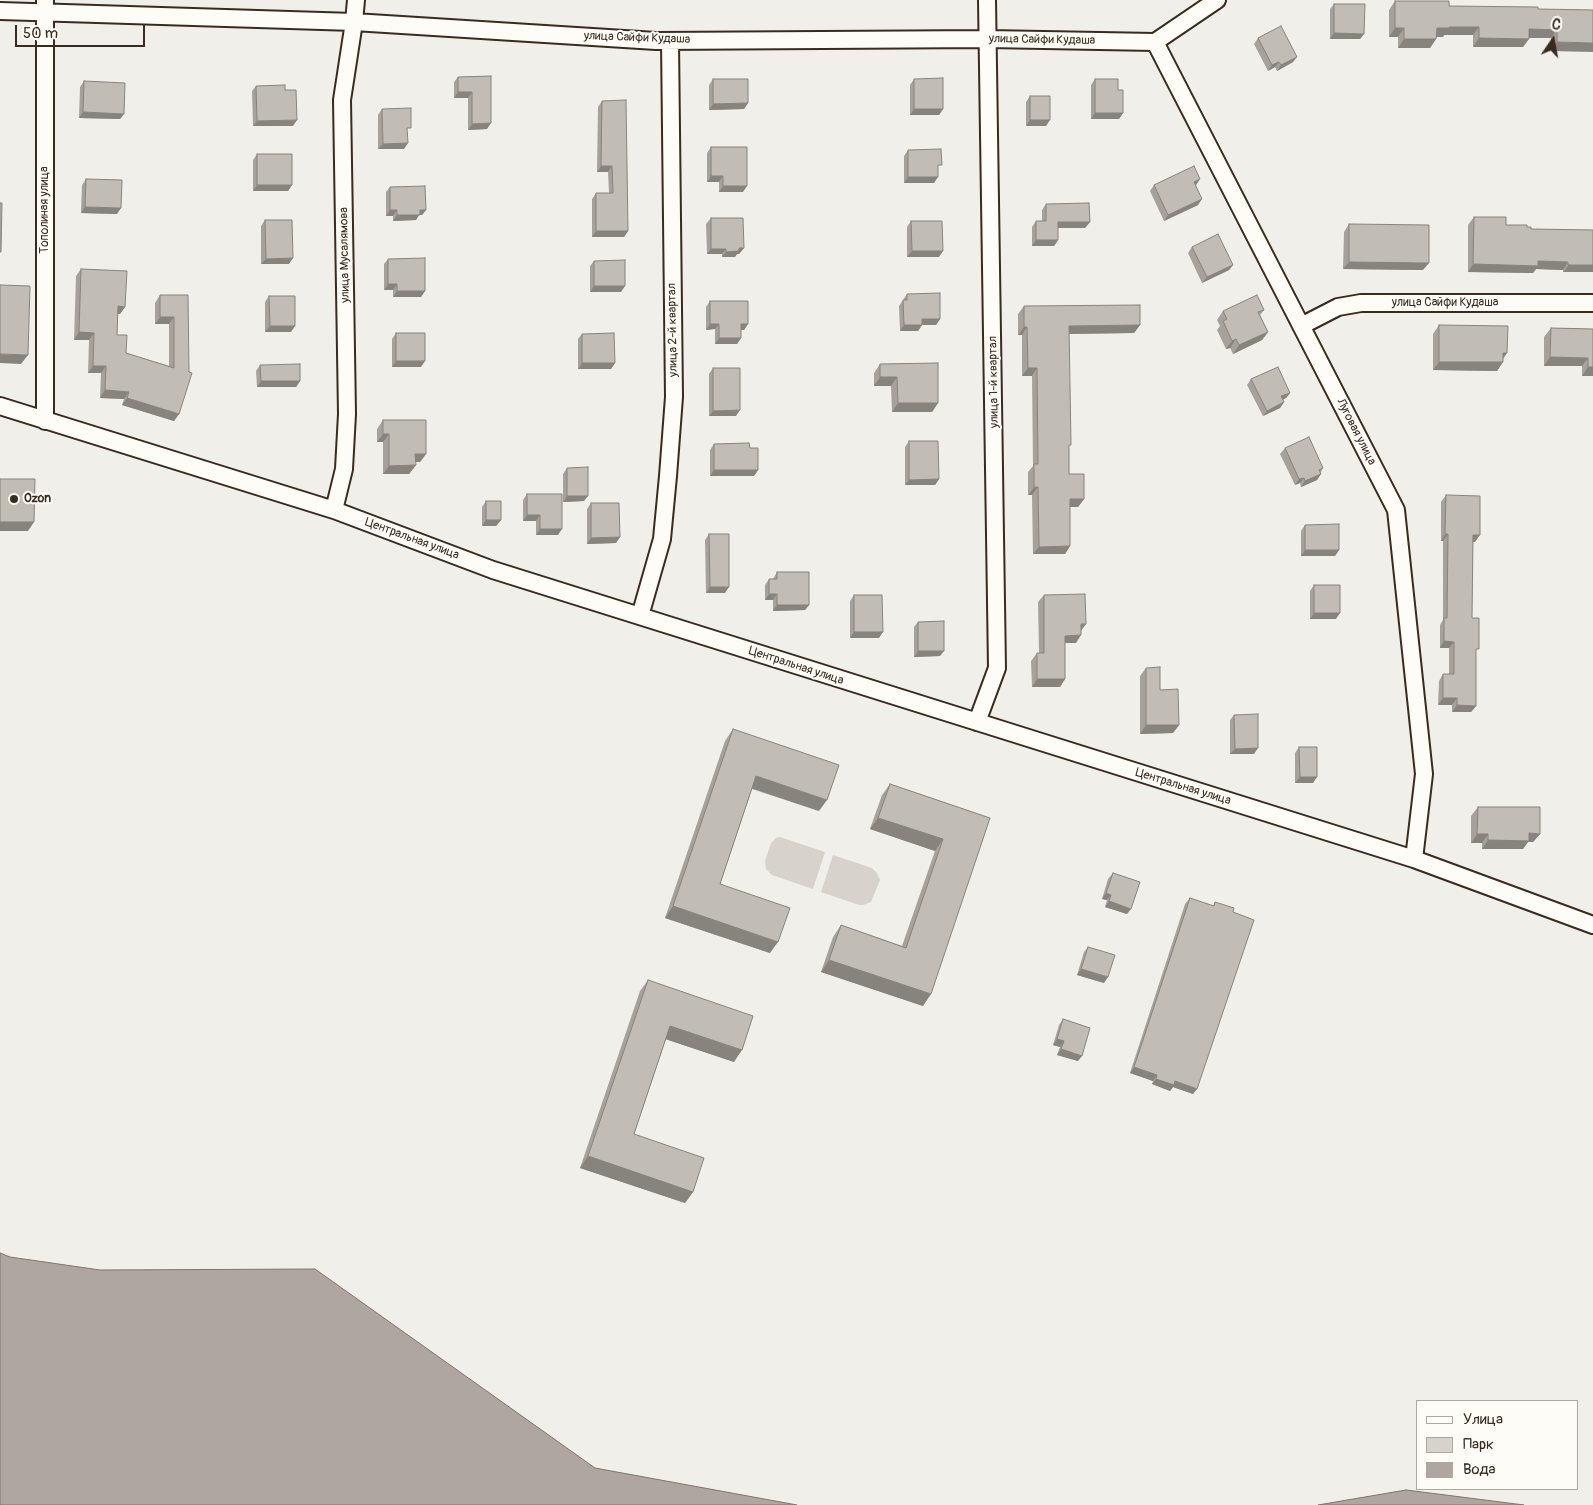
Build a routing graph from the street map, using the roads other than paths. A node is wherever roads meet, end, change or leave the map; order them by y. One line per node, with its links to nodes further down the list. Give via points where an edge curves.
1 (356, 0): 6 (street, улица Мусалямова)
2 (987, 0): 7 (street, улица 1-й квартал)
3 (1217, 0): 9 (street)
4 (45, 6): 5 (street, улица Сайфи Кудаша); 6 (street, улица Сайфи Кудаша); 13 (street, Тополиная улица)
5 (0, 11)
6 (354, 22): 8 (street, улица Сайфи Кудаша); 14 (street, улица Мусалямова, via 342,100 347,414 344,469)
7 (988, 38): 8 (street, улица Сайфи Кудаша); 9 (street, улица Сайфи Кудаша); 16 (street, улица 1-й квартал, via 997,668)
8 (670, 41): 15 (street, улица 2-й квартал, via 674,397 662,539)
9 (1155, 42): 11 (street, Луговая улица)
10 (1593, 303): 11 (street, улица Сайфи Кудаша, via 1361,303 1338,307)
11 (1301, 326): 17 (street, Луговая улица, via 1396,510 1424,774)
12 (0, 406): 13 (street, Центральная улица)
13 (45, 421): 14 (street, Центральная улица)
14 (334, 510): 15 (street, Центральная улица, via 493,570)
15 (640, 616): 16 (street, Центральная улица)
16 (976, 722): 17 (street, Центральная улица)
17 (1414, 859): 18 (street, Центральная улица)
18 (1593, 925)

